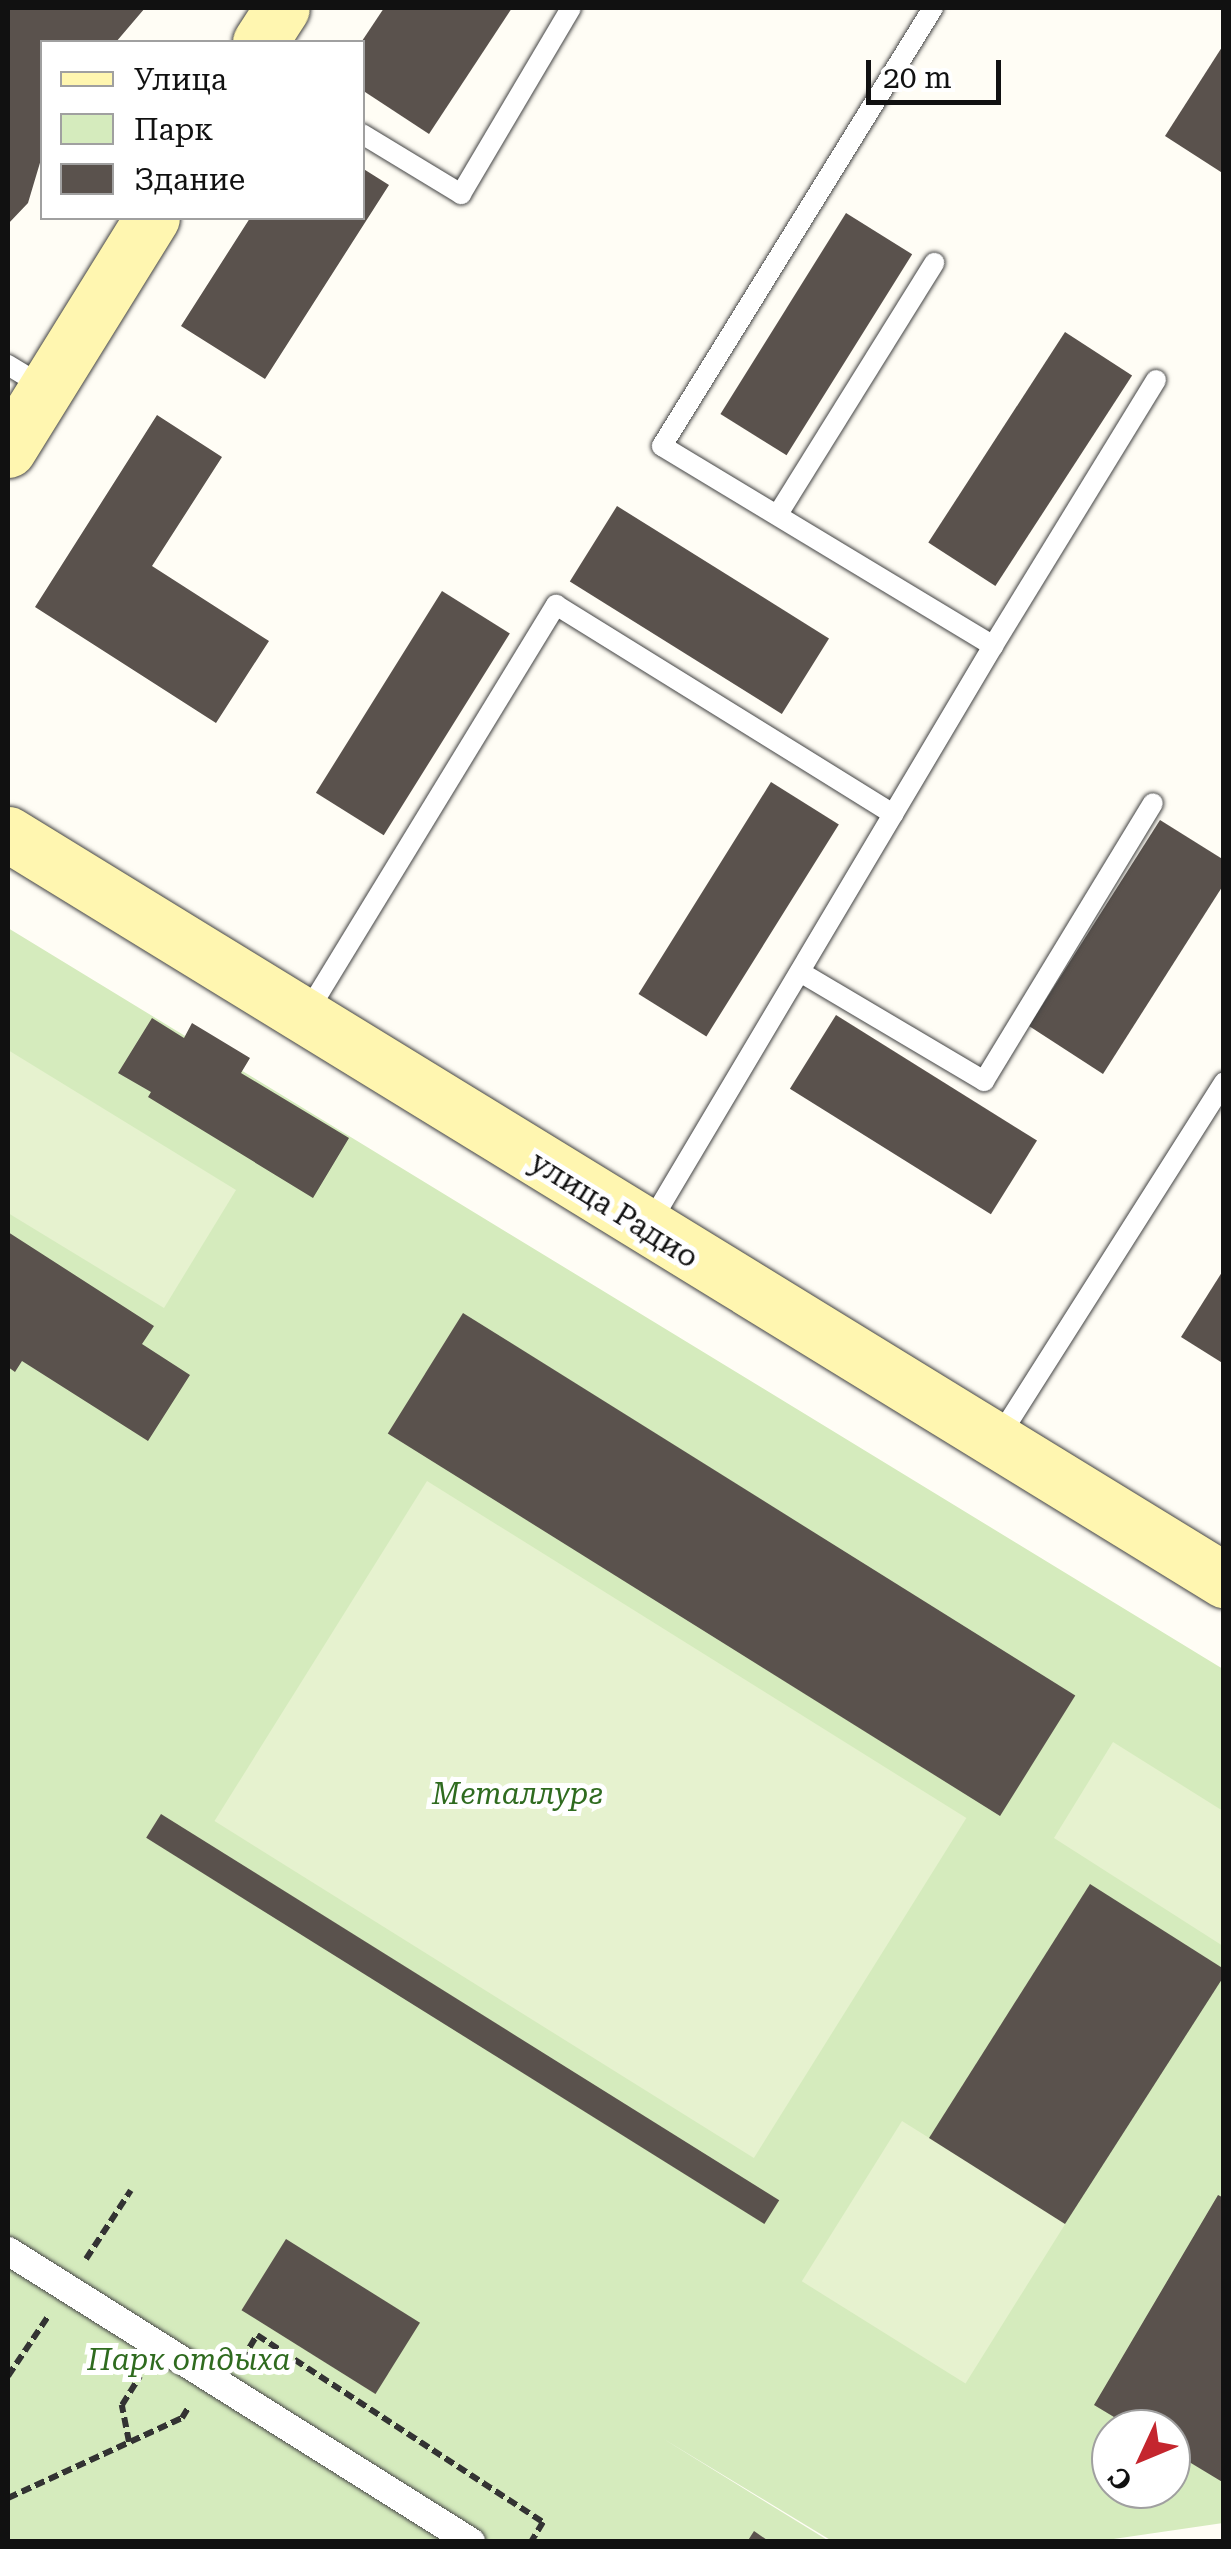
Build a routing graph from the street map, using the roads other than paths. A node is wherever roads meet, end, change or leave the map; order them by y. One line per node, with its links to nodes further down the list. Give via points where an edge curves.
1 (282, 8): 4 (main road)
2 (570, 8): 5 (lane, via 461,194)
3 (933, 8): 11 (lane, via 662,446)
4 (261, 40)
5 (365, 136)
6 (150, 220): 8 (main road)
7 (934, 262): 11 (lane)
8 (27, 377): 10 (main road)
9 (1156, 380): 12 (lane)
10 (8, 450)
11 (778, 514): 12 (lane)
12 (993, 646): 14 (lane)
13 (1153, 803): 16 (lane, via 984,1081)
14 (893, 814): 16 (lane); 17 (lane, via 556,605)
15 (8, 834): 17 (main road, улица Радио)
16 (800, 972): 19 (lane)
17 (304, 1018): 19 (main road, улица Радио)
18 (1224, 1082): 20 (lane)
19 (646, 1231): 20 (main road, улица Радио)
20 (995, 1443): 21 (main road, улица Радио)
21 (1224, 1580)
22 (8, 2250): 23 (street)
23 (470, 2542)

